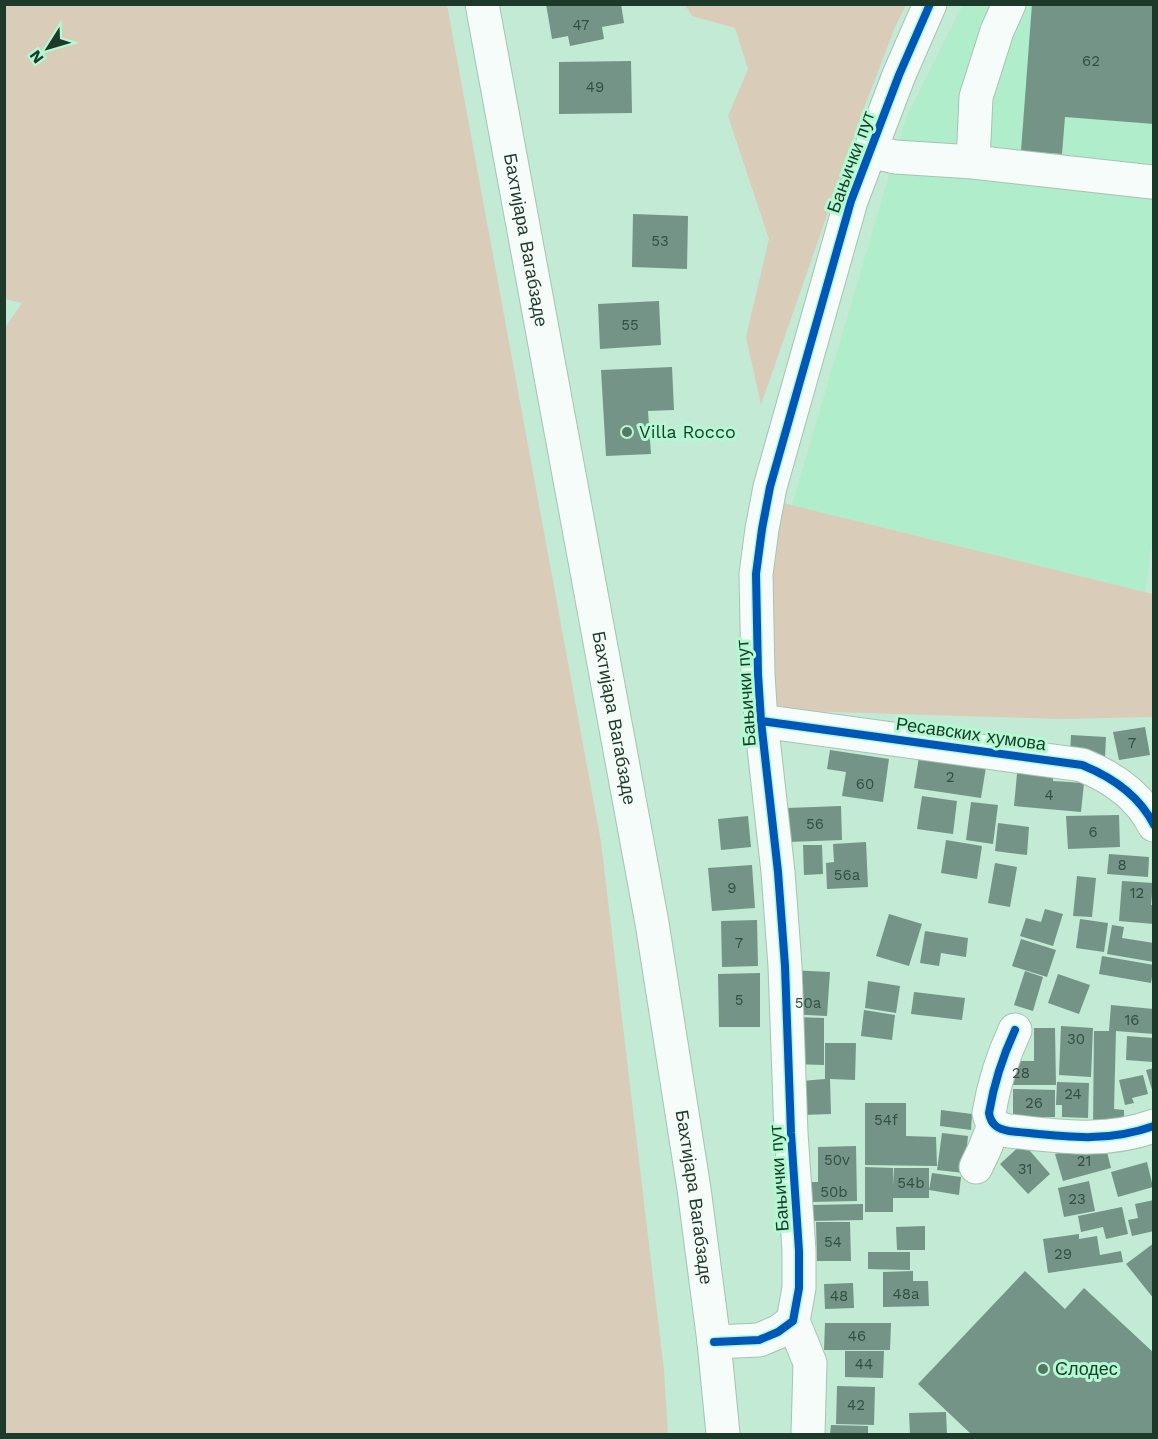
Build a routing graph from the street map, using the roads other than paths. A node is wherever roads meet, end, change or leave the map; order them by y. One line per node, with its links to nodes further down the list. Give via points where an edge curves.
1 (482, 4): 14 (street, Бахтијара Вагабзаде, via 652,923)
2 (930, 4): 4 (street, Бањички пут)
3 (1009, 4): 5 (street, via 976,98)
4 (871, 152): 5 (street); 7 (street, Бањички пут, via 851,201 770,487 756,574)
5 (973, 162): 6 (street)
6 (1152, 182)
7 (761, 721): 8 (street, Ресавских хумова, via 1082,765 1126,789); 13 (street, Бањички пут, via 785,966 790,1133 799,1251)
8 (1154, 825)
9 (1015, 1030): 10 (street, via 996,1078 989,1113)
10 (993, 1125): 11 (street, via 1003,1130 1081,1137 1126,1134); 12 (street)
11 (1154, 1126)
12 (976, 1167)
13 (793, 1321): 14 (street, via 759,1340); 16 (street, via 810,1363)
14 (714, 1342): 15 (street, Бахтијара Вагабзаде)
15 (723, 1434)
16 (808, 1434)

